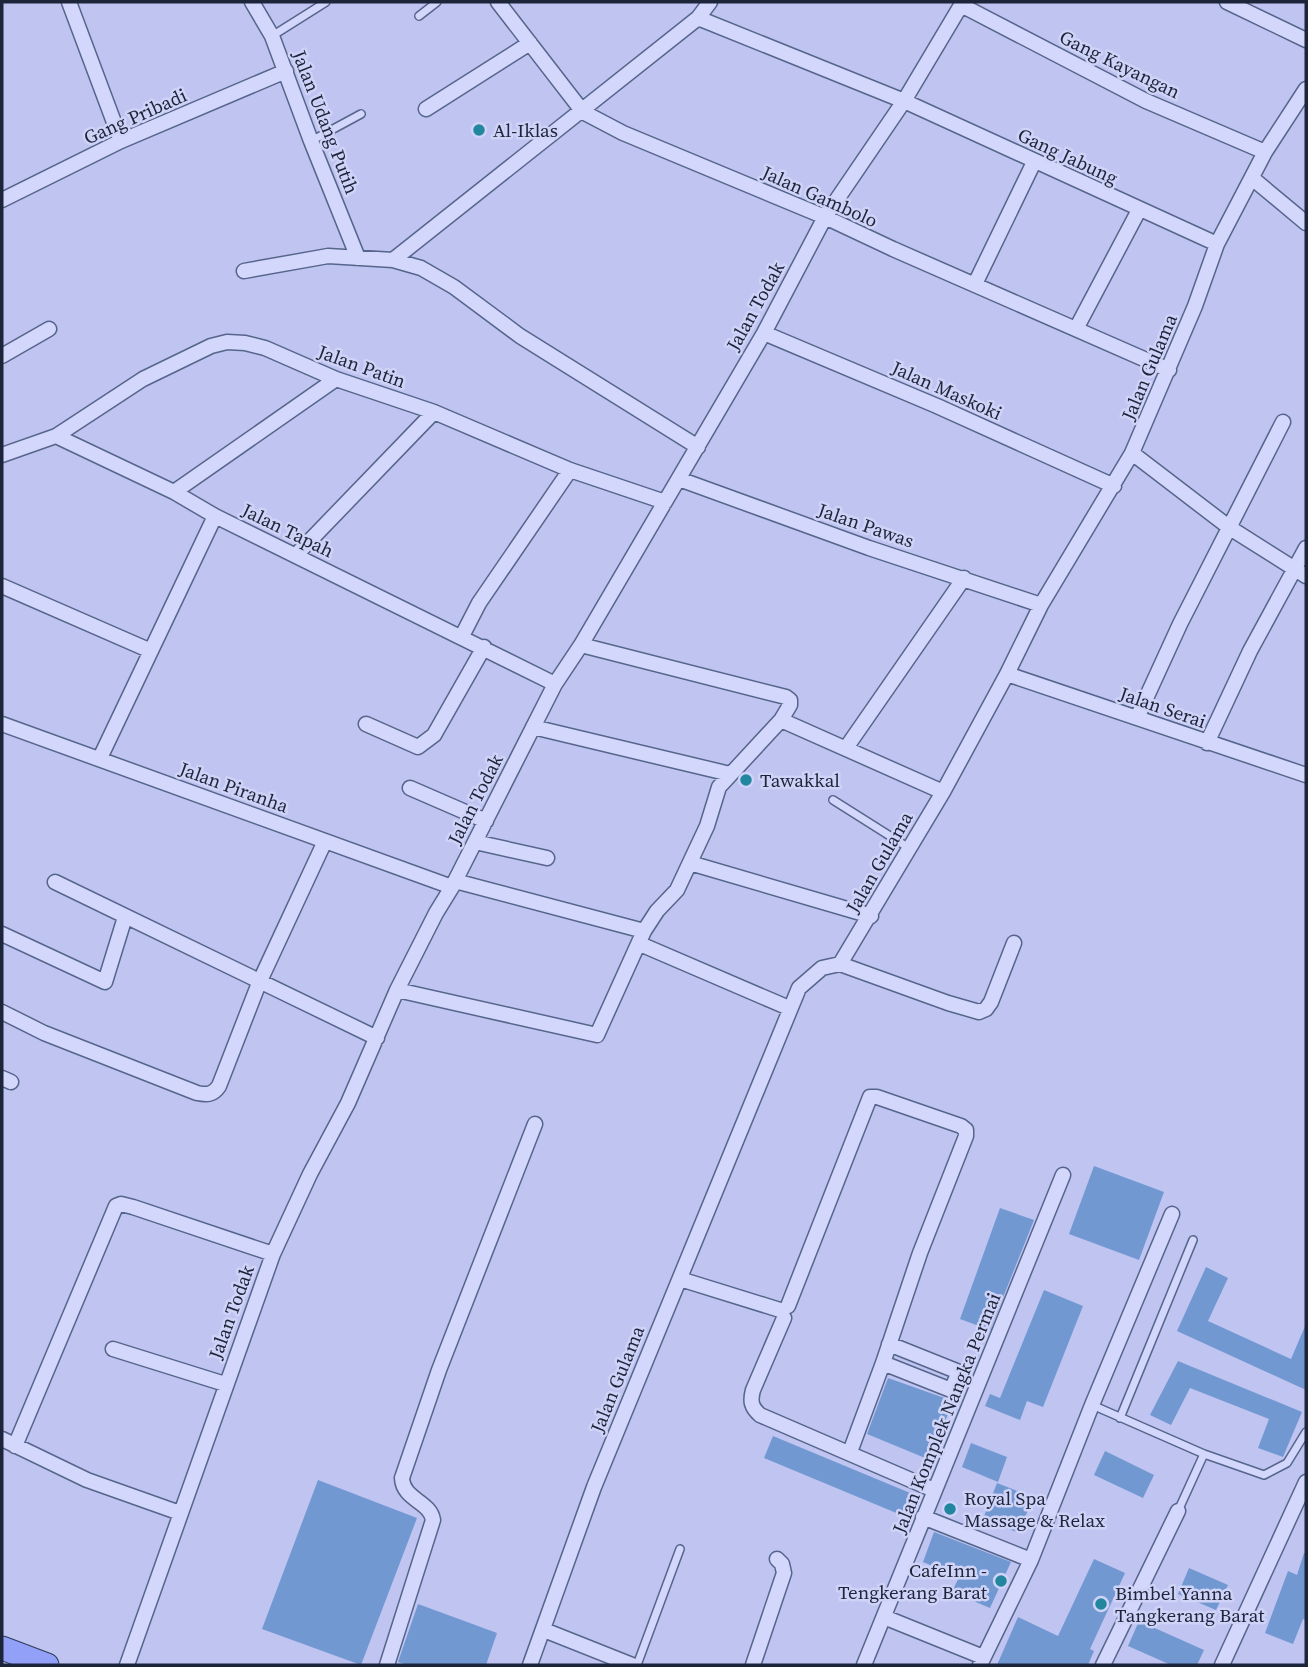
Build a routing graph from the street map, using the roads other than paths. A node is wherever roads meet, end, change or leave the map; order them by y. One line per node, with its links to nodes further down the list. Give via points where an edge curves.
1 (69, 2): 20 (street)
2 (252, 2): 11 (street, Jalan Udang Putih)
3 (326, 2): 11 (lane)
4 (437, 2): 9 (lane)
5 (498, 2): 13 (street, Jalan Gambolo)
6 (710, 2): 10 (street)
7 (1227, 2): 12 (street)
8 (962, 3): 16 (street, Jalan Todak); 22 (street, Gang Kayangan, via 1146,101)
9 (419, 16)
10 (698, 18): 16 (street, Gang Jabung); 18 (street)
11 (272, 36): 14 (street, Jalan Udang Putih)
12 (1306, 40)
13 (530, 43): 17 (street); 18 (street, Jalan Gambolo)
14 (286, 71): 20 (street, Gang Pribadi); 21 (street, Jalan Udang Putih)
15 (1306, 89): 22 (street, Jalan Gulama)
16 (904, 101): 23 (street, Gang Jabung); 27 (street, Jalan Todak)
17 (425, 109)
18 (583, 112): 27 (street, Jalan Gambolo); 31 (street)
19 (361, 114): 21 (lane)
20 (121, 141): 25 (street, Gang Pribadi)
21 (311, 141): 30 (street, Jalan Udang Putih)
22 (1265, 152): 24 (street, Jalan Gulama)
23 (1034, 162): 26 (street, Gang Jabung); 33 (street)
24 (1252, 177): 28 (street); 29 (street, Jalan Gulama)
25 (2, 200)
26 (1139, 210): 29 (street, Gang Jabung); 35 (street)
27 (825, 217): 33 (street, Jalan Gambolo); 36 (street, Jalan Todak)
28 (1306, 223)
29 (1217, 244): 38 (street, Jalan Gulama)
30 (358, 258): 31 (street); 32 (street, via 312,257)
31 (393, 260): 43 (street, via 435,274 520,336)
32 (244, 271)
33 (975, 284): 35 (street, Jalan Gambolo)
34 (49, 329): 37 (street)
35 (1076, 329): 38 (street, Jalan Gambolo)
36 (764, 333): 43 (street, Jalan Todak); 48 (street, Jalan Maskoki)
37 (2, 356)
38 (1169, 370): 44 (street, Jalan Gulama)
39 (336, 379): 40 (street, Jalan Patin); 42 (street, Jalan Patin, via 265,348 227,342 143,379); 49 (street)
40 (434, 412): 46 (street, Jalan Patin); 54 (street)
41 (1283, 422): 52 (street)
42 (56, 436): 45 (street); 49 (street, Jalan Tapah)
43 (698, 447): 47 (street, Jalan Todak)
44 (1132, 453): 48 (street, Jalan Gulama); 52 (street)
45 (2, 455)
46 (570, 470): 50 (street, Jalan Patin); 59 (street, via 479,603)
47 (679, 479): 50 (street, Jalan Todak); 56 (street, Jalan Pawas)
48 (1114, 485): 58 (street, Jalan Gulama)
49 (174, 492): 51 (street, Jalan Tapah)
50 (665, 502): 60 (street, Jalan Todak)
51 (215, 516): 54 (street, Jalan Tapah); 62 (street)
52 (1230, 528): 55 (street); 65 (street)
53 (1306, 548): 55 (street)
54 (296, 555): 59 (street, Jalan Tapah)
55 (1300, 573): 70 (street, via 1250,650)
56 (964, 578): 58 (street, Jalan Pawas); 71 (street)
57 (2, 586): 62 (street)
58 (1041, 605): 63 (street, Jalan Gulama)
59 (462, 636): 61 (street, Jalan Tapah)
60 (581, 645): 64 (street, Jalan Todak); 66 (street, via 786,696 790,705)
61 (484, 647): 64 (street, Jalan Tapah); 67 (street, via 429,741 418,747)
62 (151, 651): 72 (street)
63 (1007, 674): 65 (street, Jalan Serai); 76 (street, Jalan Gulama)
64 (555, 684): 69 (street, Jalan Todak)
65 (1137, 718): 70 (street, Jalan Serai)
66 (781, 720): 71 (street); 73 (street)
67 (366, 724)
68 (2, 726): 72 (street, Jalan Piranha)
69 (533, 727): 73 (street); 78 (street, Jalan Todak)
70 (1207, 743): 74 (street, Jalan Serai)
71 (846, 748): 76 (street)
72 (100, 758): 79 (street, Jalan Piranha)
73 (730, 774): 83 (street, via 719,787)
74 (1306, 775)
75 (410, 788): 78 (street)
76 (943, 792): 81 (street, Jalan Gulama)
77 (833, 800): 81 (lane)
78 (486, 821): 80 (street, Jalan Todak)
79 (325, 841): 85 (street, Jalan Piranha); 92 (street)
80 (475, 842): 82 (street); 85 (street, Jalan Todak)
81 (910, 848): 86 (street, Jalan Gulama)
82 (547, 858)
83 (690, 863): 86 (street); 89 (street, via 677,890)
84 (55, 882): 87 (street)
85 (454, 884): 89 (street, Jalan Piranha); 93 (street, Jalan Todak)
86 (871, 916): 91 (street, Jalan Gulama)
87 (125, 917): 88 (street, via 105,982); 92 (street)
88 (2, 934)
89 (642, 937): 93 (street, via 597,1035); 94 (street, Jalan Piranha)
90 (1014, 943): 91 (street, via 991,1002 979,1012)
91 (840, 964): 94 (street, Jalan Gulama, via 812,975)
92 (259, 982): 95 (street, via 219,1086 207,1094 197,1094); 96 (street)
93 (397, 990): 96 (street, Jalan Todak)
94 (789, 1008): 102 (street, Jalan Gulama)
95 (2, 1012)
96 (377, 1038): 101 (street, Jalan Todak)
97 (535, 1124): 129 (street, via 402,1478 407,1493 431,1511 433,1520)
98 (1063, 1175): 119 (street, Jalan Komplek Nangka Permai)
99 (1172, 1214): 108 (street)
100 (1193, 1240): 109 (lane)
101 (272, 1254): 107 (street, Jalan Todak); 112 (street, via 133,1207 116,1206)
102 (680, 1279): 103 (street); 124 (street, Jalan Gulama, via 594,1487)
103 (784, 1311): 104 (street, via 870,1097 877,1097 966,1130); 113 (street, via 753,1390 753,1409)
104 (889, 1344): 106 (street); 106 (street, via 959,1372 951,1390)
105 (113, 1349): 107 (street)
106 (883, 1363): 113 (street)
107 (225, 1384): 118 (street, Jalan Todak)
108 (1096, 1406): 109 (lane); 122 (street)
109 (1121, 1418): 114 (lane)
110 (1306, 1432): 114 (lane, via 1287,1463 1264,1475)
111 (2, 1439): 112 (street)
112 (15, 1446): 118 (street, via 87,1480)
113 (850, 1452): 116 (street)
114 (1204, 1454): 117 (lane)
115 (1306, 1482): 135 (street)
116 (927, 1487)
117 (1178, 1511): 134 (street)
118 (180, 1513): 128 (street, Jalan Todak)
119 (923, 1517): 122 (street); 123 (street, Jalan Komplek Nangka Permai)
120 (680, 1549): 131 (lane)
121 (777, 1559): 132 (street, via 784,1573)
122 (1031, 1560): 126 (street)
123 (884, 1617): 126 (street); 133 (street, Jalan Komplek Nangka Permai)
124 (544, 1630): 130 (street, Jalan Gulama); 131 (street)
125 (2, 1648): 127 (main road)
126 (981, 1661)
127 (47, 1665)
128 (127, 1665)
129 (387, 1665)
130 (530, 1665)
131 (634, 1665)
132 (753, 1665)
133 (864, 1665)
134 (1103, 1665)
135 (1222, 1665)

